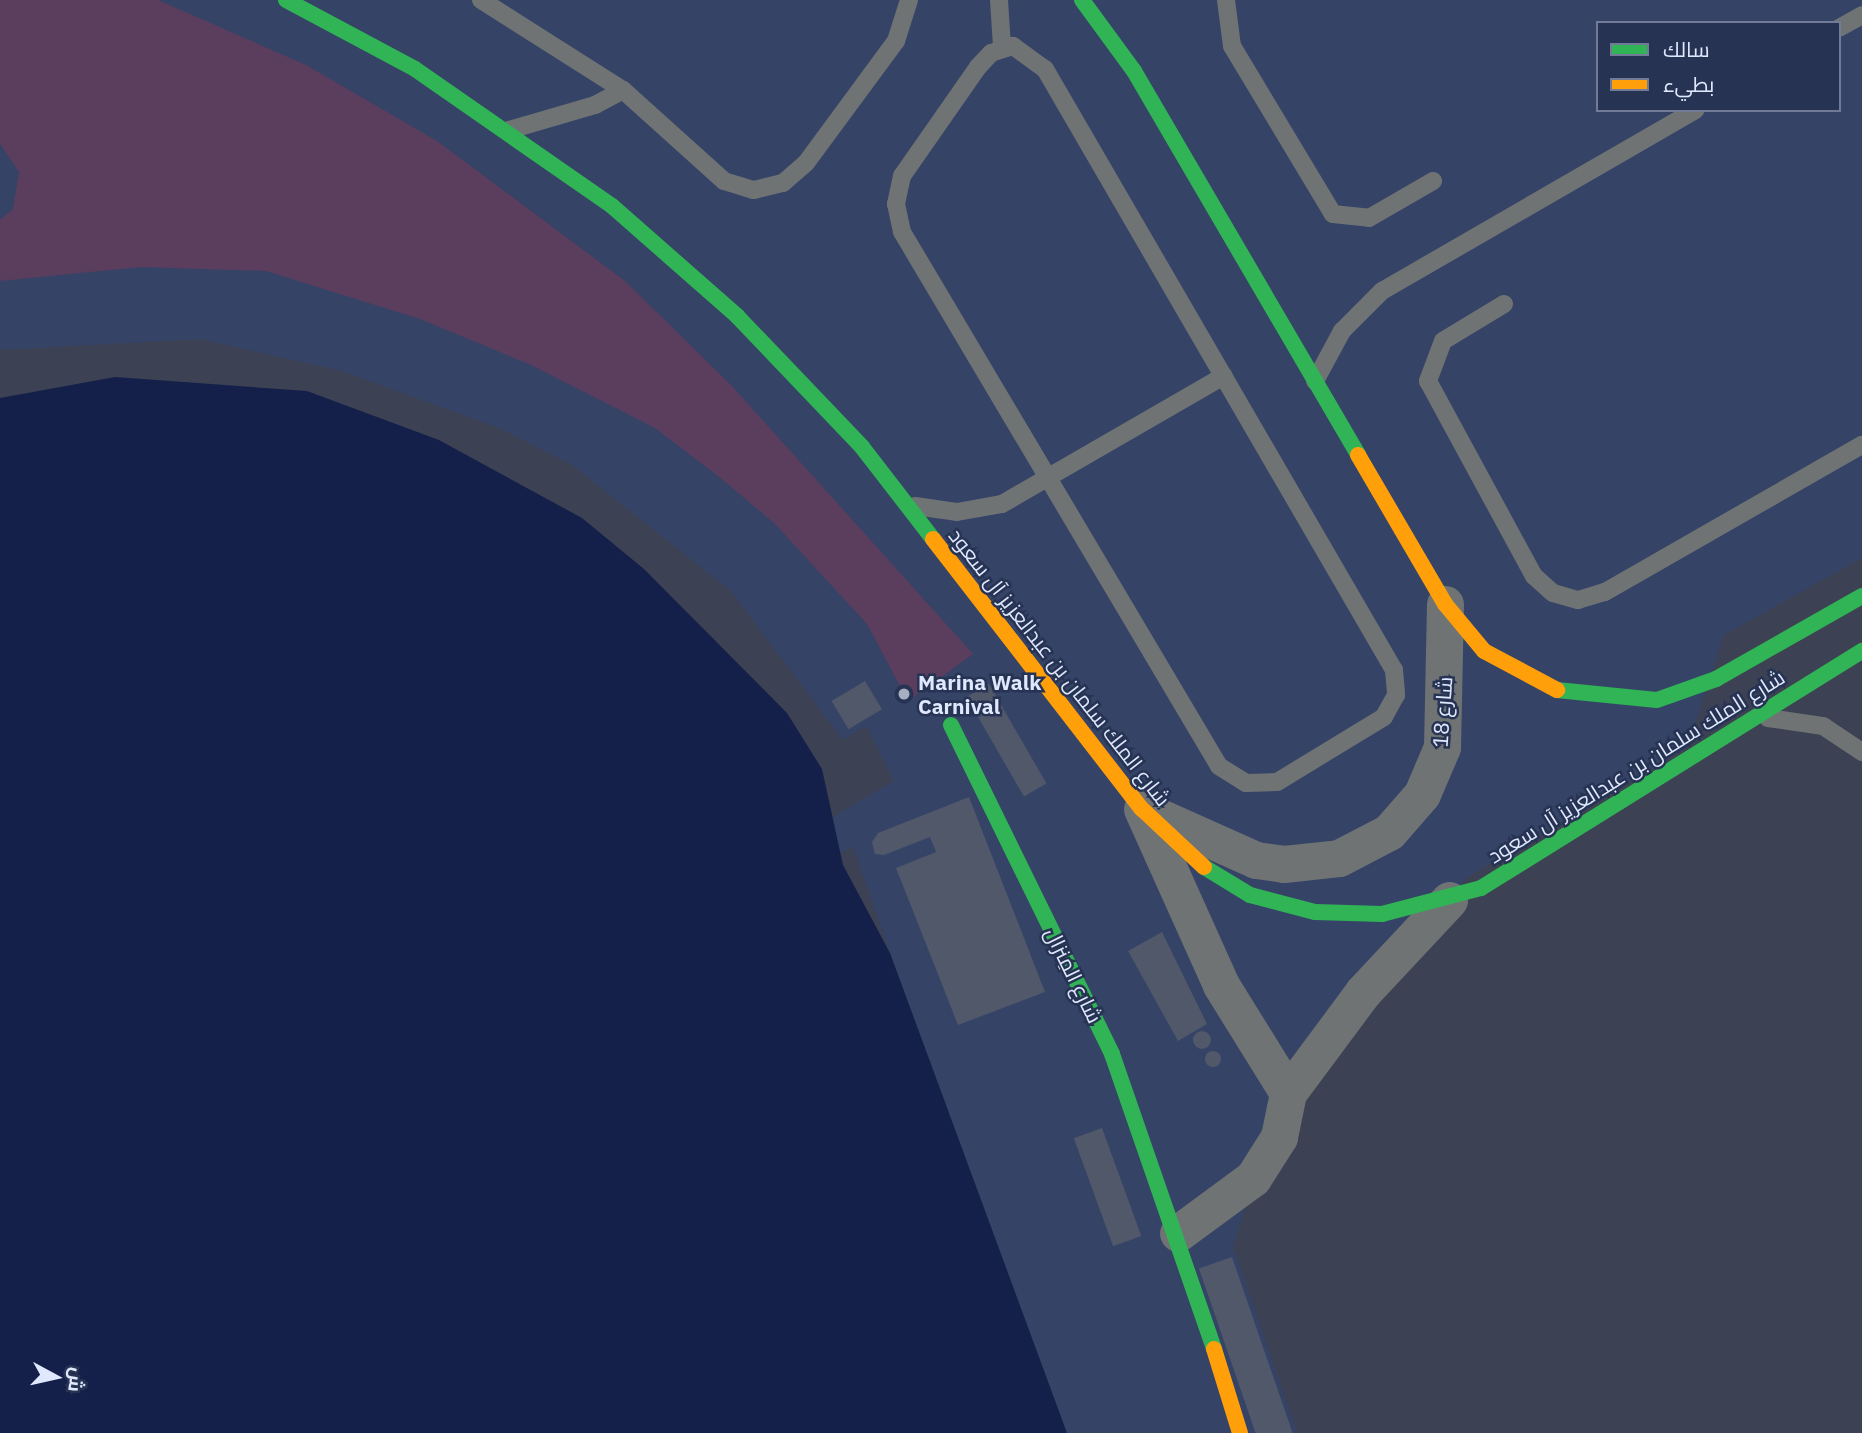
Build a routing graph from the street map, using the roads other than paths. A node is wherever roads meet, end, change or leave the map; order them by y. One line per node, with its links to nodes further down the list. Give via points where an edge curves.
1 (286, 0): 12 (street, شارع الملك سلمان بن عبدالعزيز آل سعود, via 415,69)
2 (481, 0): 10 (lane)
3 (908, 0): 10 (lane, via 896,41 806,163 769,188 724,181)
4 (999, 0): 9 (lane)
5 (1082, 0): 16 (street, شارع الملك سلمان بن عبدالعزيز آل سعود, via 1134,71)
6 (1226, 0): 13 (lane, via 1232,46 1333,214 1368,218)
7 (1862, 15): 8 (lane)
8 (1841, 27)
9 (1002, 47): 15 (lane, via 1026,50 1045,69); 18 (lane, via 978,67 902,176 897,218)
10 (622, 90): 12 (lane, via 595,105)
11 (1693, 112): 16 (lane, via 1360,309)
12 (509, 130): 19 (street, شارع الملك سلمان بن عبدالعزيز آل سعود, via 612,206 737,316)
13 (1433, 181)
14 (1504, 304): 17 (lane, via 1443,341 1428,381 1534,576 1553,593 1578,600 1605,592)
15 (1224, 376): 18 (lane); 18 (lane, via 1397,683 1384,717 1291,774 1246,783 1219,766)
16 (1315, 381): 21 (street, شارع الملك سلمان بن عبدالعزيز آل سعود)
17 (1862, 444)
18 (1048, 479): 19 (lane, via 981,510)
19 (908, 504): 26 (street, شارع الملك سلمان بن عبدالعزيز آل سعود)
20 (1862, 596): 21 (street, شارع الملك سلمان بن عبدالعزيز آل سعود, via 1716,679 1657,699 1626,702 1536,685 1484,651)
21 (1445, 604): 26 (street, شارع 18, via 1442,747 1422,794 1389,832 1339,858 1284,864 1256,860)
22 (1862, 651): 23 (street, شارع الملك سلمان بن عبدالعزيز آل سعود)
23 (1740, 723): 25 (lane, via 1796,718 1824,726); 27 (street, شارع الملك سلمان بن عبدالعزيز آل سعود, via 1541,855)
24 (951, 725): 29 (street, شارع المِنزال, via 1112,1054)
25 (1862, 752)
26 (1142, 809): 27 (street, شارع الملك سلمان بن عبدالعزيز آل سعود, via 1223,881 1282,905 1382,914); 28 (street, via 1221,985)
27 (1449, 900): 28 (street, via 1363,992)
28 (1288, 1093): 29 (street, via 1279,1138 1253,1178)
29 (1178, 1233): 30 (street, شارع المِنزال)
30 (1240, 1433)

